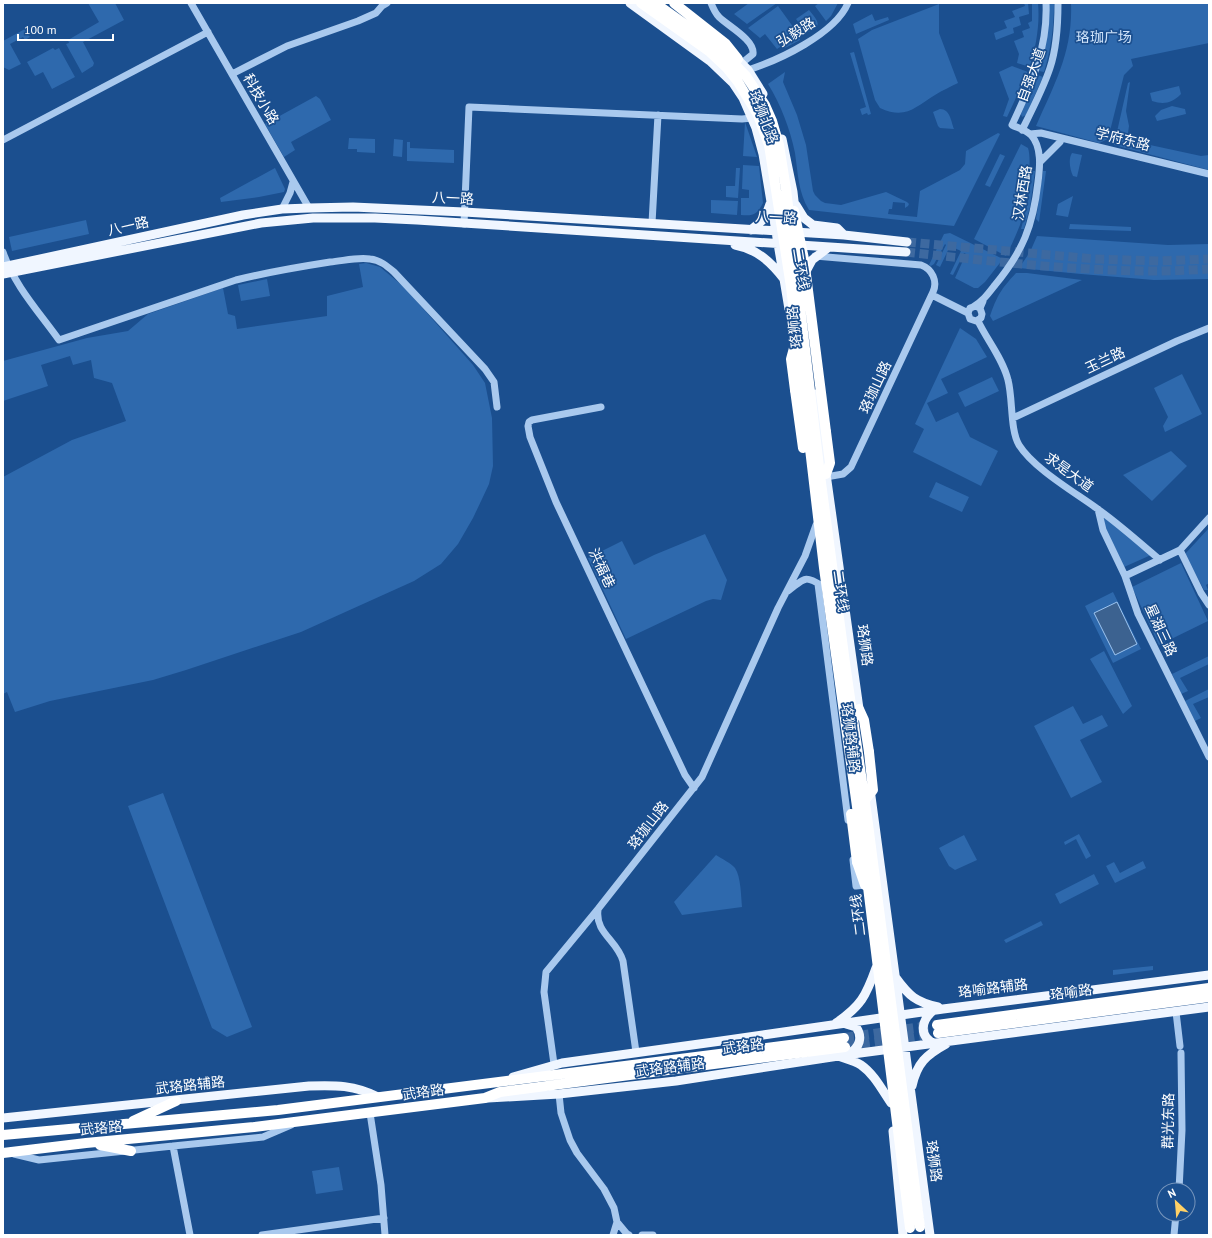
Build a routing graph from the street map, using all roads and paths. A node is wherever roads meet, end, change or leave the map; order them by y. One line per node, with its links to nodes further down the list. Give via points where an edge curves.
1 (191, 3): 13 (street, 科技小路)
2 (387, 3): 16 (street, via 376,13 287,46)
3 (630, 3): 12 (main road, 珞狮北路)
4 (641, 3): 65 (highway, 二环线, bridge, via 726,66 750,101 767,137 790,287)
5 (656, 3): 17 (highway, 二环线, bridge, via 721,50 737,65)
6 (668, 3): 12 (main road); 14 (main road, 珞狮北路)
7 (674, 3): 17 (highway, bridge, via 726,44 750,75)
8 (711, 3): 14 (street, via 719,17 753,49 753,54)
9 (848, 3): 15 (street, 弘毅路, via 840,18 828,28 787,55)
10 (1046, 3): 20 (street, 自强大道, via 1040,59 1012,125)
11 (1058, 3): 20 (street, 自强大道, via 1056,37 1050,67)
12 (657, 22): 19 (main road, 珞狮北路, via 729,78 743,98)
13 (208, 32): 16 (street, 科技小路); 22 (street)
14 (742, 63): 15 (main road, 珞狮北路)
15 (748, 70): 30 (main road, 珞狮北路, via 776,121 786,156)
16 (232, 74): 27 (street, 科技小路)
17 (752, 85): 28 (highway, 二环线, bridge, via 772,120)
18 (658, 115): 19 (street); 33 (street, via 469,106); 35 (street)
19 (752, 118): 29 (main road, 珞狮北路, via 760,138)
20 (1022, 130): 21 (street)
21 (1031, 136): 23 (street, 学府东路); 24 (street, 汉林西路, via 1039,152); 25 (street, 学府东路, via 1041,132)
22 (3, 140)
23 (1060, 142): 24 (street); 26 (street, 学府东路)
24 (1040, 162): 52 (street, 汉林西路, via 1035,207 1028,233 1010,266)
25 (1209, 174)
26 (1209, 178)
27 (294, 182): 31 (street, 科技小路); 32 (street)
28 (786, 189): 59 (highway, bridge, via 792,202 804,259 830,463); 75 (highway, 二环线, bridge, via 821,483)
29 (771, 200): 36 (main road, via 765,218); 37 (main road, 珞狮北路)
30 (794, 202): 38 (main road, 珞狮北路); 39 (main road, via 804,218 813,225 837,228)
31 (309, 208): 32 (main road, 八一路); 33 (main road, 八一路)
32 (282, 209): 48 (main road, 八一路, via 224,219)
33 (464, 212): 34 (street); 35 (main road, 八一路)
34 (464, 224): 40 (main road, 八一路); 48 (main road, 八一路, via 375,218 282,220)
35 (652, 224): 36 (main road, 八一路)
36 (751, 230): 37 (main road, 八一路)
37 (776, 231): 38 (main road, 八一路); 42 (main road, 珞狮北路)
38 (797, 232): 39 (main road, 八一路); 43 (main road, 珞狮北路)
39 (844, 235): 41 (main road, 八一路)
40 (708, 240): 42 (main road, 八一路); 50 (main road, via 759,253 776,268)
41 (906, 242)
42 (778, 244): 43 (main road, 八一路); 50 (main road, 珞狮路)
43 (799, 245): 44 (main road, 八一路); 49 (main road, 珞狮路)
44 (829, 247): 46 (main road, 八一路); 47 (main road)
45 (3, 252): 48 (street)
46 (906, 252)
47 (816, 256): 49 (main road, via 808,265); 51 (street, via 921,265 928,268 933,275 935,285)
48 (6, 270): 56 (street, via 59,340 263,273 284,268 372,259 387,265 485,369 494,382)
49 (803, 278): 59 (main road, 珞狮路)
50 (785, 281): 55 (main road, 珞狮路)
51 (932, 294): 52 (street); 59 (street, 珞珈山路, via 852,467 843,474)
52 (973, 310): 53 (street, via 969,317); 53 (street, 汉林西路, via 982,312)
53 (978, 320): 58 (street, 求是大道, via 1006,374)
54 (1209, 328): 58 (street, 玉兰路)
55 (794, 348): 62 (main road, 珞狮路); 65 (highway, bridge, via 791,359 816,551)
56 (497, 407)
57 (601, 407): 74 (street, 洪福巷, via 532,420 528,426 530,437 556,502 685,775)
58 (1013, 418): 60 (street, 求是大道, via 1017,442 1031,460)
59 (826, 475): 71 (main road, 珞狮路)
60 (1098, 509): 64 (street, 求是大道); 66 (street, 星湖三路, via 1103,530)
61 (1209, 518): 63 (street)
62 (816, 525): 67 (main road, 珞狮路); 68 (street, 珞珈山路, via 805,556)
63 (1180, 550): 64 (street); 69 (street)
64 (1160, 560): 66 (street)
65 (824, 568): 70 (highway, 二环线, bridge)
66 (1125, 576): 72 (street, 星湖三路, via 1138,614)
67 (821, 586): 68 (street, 珞珈山路, via 811,579 805,579); 76 (main road, 珞狮路)
68 (785, 594): 74 (street, 珞珈山路, via 705,771)
69 (1209, 605)
70 (834, 646): 76 (highway, bridge, via 830,663 858,862); 119 (highway, 二环线, bridge)
71 (859, 709): 75 (highway, bridge, via 864,720 873,790); 80 (main road, 珞狮路)
72 (1207, 749): 73 (street, 星湖三路)
73 (1209, 757)
74 (694, 788): 77 (street, 珞珈山路)
75 (864, 800): 119 (highway, 二环线, bridge)
76 (865, 885): 78 (main road, 珞狮路)
77 (598, 909): 96 (street, via 599,926 618,950 623,961); 98 (street, 珞珈山路, via 546,972 544,992)
78 (876, 968): 87 (main road, 珞狮路); 89 (main road, via 861,1002)
79 (1209, 975): 84 (main road, 珞喻路辅路)
80 (895, 977): 84 (main road, via 907,993); 86 (main road, 珞狮路)
81 (1209, 988): 82 (highway, 珞喻路, via 938,1029)
82 (1209, 997)
83 (1209, 1007): 85 (main road)
84 (939, 1009): 86 (main road, 珞喻路辅路); 91 (main road, via 926,1018 923,1025 927,1037)
85 (1176, 1012): 90 (main road); 92 (street)
86 (900, 1015): 87 (main road, 武珞路辅路); 93 (main road, 珞狮路)
87 (881, 1017): 88 (main road, 武珞路辅路); 95 (main road, 珞狮路)
88 (846, 1023): 89 (main road, 武珞路辅路); 94 (main road, via 856,1027 860,1038 856,1049)
89 (832, 1026): 96 (main road, 武珞路辅路)
90 (951, 1042): 91 (main road); 100 (main road, via 924,1058 913,1079)
91 (935, 1044): 93 (main road)
92 (1180, 1046)
93 (904, 1048): 95 (main road, 武珞路辅路); 100 (main road, 珞狮路)
94 (843, 1049): 95 (main road, 武珞路辅路); 99 (highway, 武珞路); 101 (main road, 武珞路辅路, via 676,1081); 103 (highway, 武珞路, via 500,1092); 105 (main road, via 865,1068)
95 (885, 1050): 105 (main road, 珞狮路)
96 (636, 1052): 98 (main road, 武珞路辅路)
97 (1181, 1054): 115 (street, 群光东路)
98 (554, 1064): 99 (main road, 武珞路辅路)
99 (500, 1082): 102 (highway, 武珞路)
100 (911, 1092): 127 (main road, 珞狮路)
101 (559, 1094): 103 (main road, 武珞路辅路); 117 (street, via 561,1113 570,1140 604,1189 614,1208)
102 (378, 1097): 104 (main road, 武珞路辅路, via 358,1088 329,1086); 109 (highway, 武珞路, via 278,1110)
103 (485, 1098): 106 (highway, 武珞路)
104 (176, 1101): 107 (main road, 武珞路辅路); 109 (highway)
105 (891, 1103): 119 (main road)
106 (370, 1113): 108 (highway, 武珞路); 116 (street)
107 (3, 1118)
108 (301, 1121): 111 (highway, 武珞路); 112 (street, via 263,1137)
109 (126, 1124): 110 (highway, 武珞路)
110 (3, 1135)
111 (86, 1143): 113 (highway); 114 (highway, 武珞路)
112 (173, 1146): 113 (street); 120 (street)
113 (131, 1151): 114 (street, via 39,1160)
114 (5, 1153)
115 (1179, 1182)
116 (384, 1218): 121 (street); 122 (street)
117 (617, 1222): 123 (street); 124 (street)
118 (1175, 1222): 128 (street)
119 (913, 1232)
120 (190, 1235)
121 (262, 1235)
122 (385, 1235)
123 (613, 1235)
124 (629, 1235)
125 (642, 1235): 126 (street)
126 (653, 1235)
127 (930, 1235)
128 (1174, 1235)

